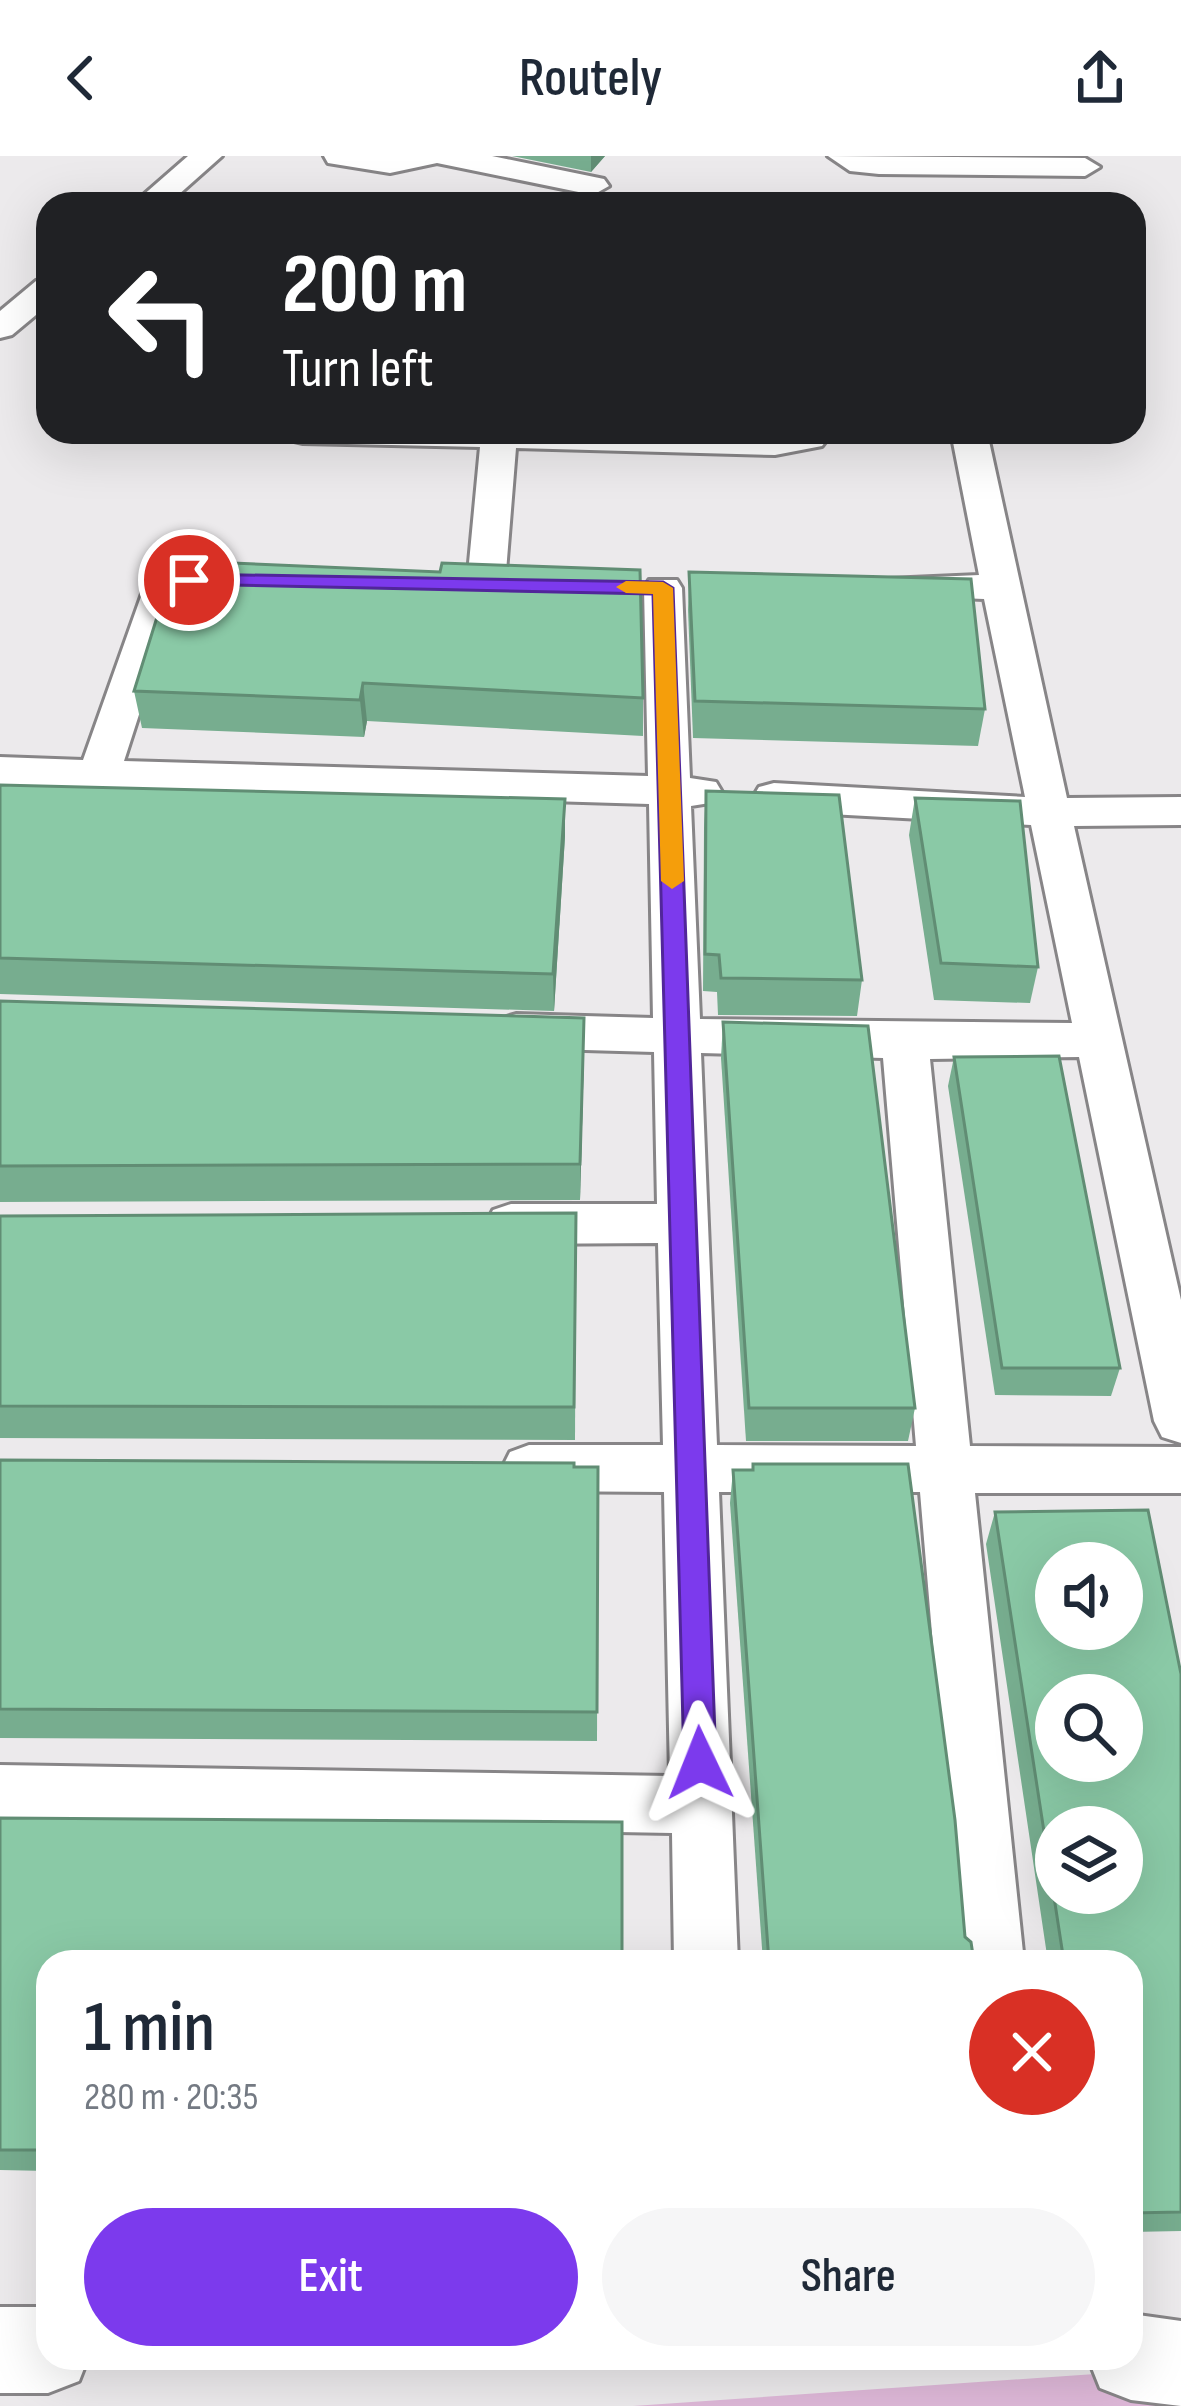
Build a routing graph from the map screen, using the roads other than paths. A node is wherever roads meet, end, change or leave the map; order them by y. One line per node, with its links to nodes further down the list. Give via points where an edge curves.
1 (207, 156): 8 (street)
2 (339, 156): 3 (street, via 390,164)
3 (428, 156)
4 (446, 156): 9 (street)
5 (619, 156): 10 (street)
6 (843, 156): 7 (street, via 879,165)
7 (1084, 161): 11 (street)
8 (164, 192)
9 (574, 192)
10 (588, 192)
11 (1093, 192)
12 (36, 298): 13 (street)
13 (0, 328)
14 (499, 444): 18 (street)
15 (971, 444): 21 (street)
16 (262, 579): 24 (street, via 189,580 157,599)
17 (444, 584): 18 (street)
18 (486, 584): 19 (street)
19 (530, 585)
20 (865, 587): 21 (street)
21 (1000, 587): 27 (street)
22 (663, 588): 25 (street)
23 (0, 771): 24 (street)
24 (99, 775): 25 (street)
25 (669, 791): 27 (street); 29 (street)
26 (1181, 811): 27 (street)
27 (1046, 812): 30 (street)
28 (467, 1030): 29 (street)
29 (677, 1036): 31 (street); 32 (street)
30 (1101, 1040): 31 (street); 34 (street)
31 (905, 1042): 37 (street)
32 (683, 1223): 33 (street); 36 (street)
33 (471, 1224)
34 (1181, 1421)
35 (476, 1468): 36 (street)
36 (690, 1468): 37 (street); 40 (street)
37 (945, 1469): 38 (street); 42 (street)
38 (1181, 1470)
39 (0, 1793): 40 (street)
40 (701, 1805): 41 (street)
41 (706, 1950)
42 (991, 1950)
43 (0, 2350): 44 (street)
44 (36, 2350)
45 (1143, 2359): 46 (street)
46 (1181, 2365)
47 (1181, 2396): 48 (street)
48 (1171, 2406)

